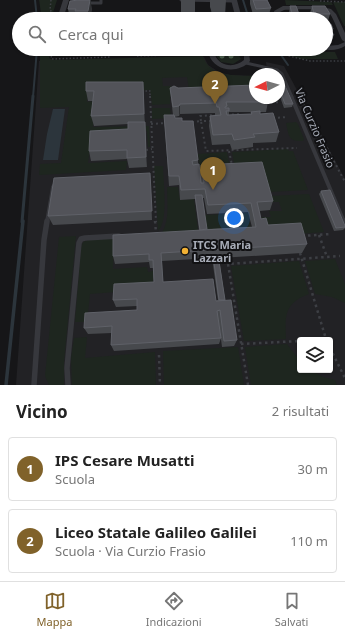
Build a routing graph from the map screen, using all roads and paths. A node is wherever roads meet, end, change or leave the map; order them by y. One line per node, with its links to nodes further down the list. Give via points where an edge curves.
1 (50, 0): 10 (path)
2 (102, 0): 9 (lane, via 101,3)
3 (181, 0): 4 (lane)
4 (234, 0): 12 (street)
5 (309, 0): 7 (path)
6 (65, 2): 8 (lane); 11 (street)
7 (345, 2)
8 (72, 4)
9 (79, 4)
10 (52, 12)
11 (62, 12)
12 (237, 12)
13 (277, 12): 14 (street, via 283,8 324,8)
14 (332, 12)
15 (333, 14): 16 (street)
16 (345, 40)
17 (345, 44): 18 (street)
18 (333, 47)
19 (212, 56): 23 (street, Via Curzio Frasio, via 220,65 234,67)
20 (248, 56): 23 (street)
21 (288, 56): 22 (path, via 304,61)
22 (345, 61)
23 (246, 63): 41 (lane, Via Curzio Frasio, via 281,73)
24 (136, 92): 34 (path, via 150,91)
25 (215, 115): 31 (path, via 200,116)
26 (225, 115): 29 (path, via 239,114)
27 (287, 117): 28 (path)
28 (271, 118)
29 (240, 119)
30 (215, 120): 31 (path)
31 (201, 121): 32 (path); 38 (path, via 206,151)
32 (186, 122)
33 (172, 123): 34 (path)
34 (151, 124): 36 (path)
35 (297, 148): 38 (path)
36 (152, 149): 37 (path); 44 (path)
37 (146, 150)
38 (229, 151): 39 (path)
39 (232, 166)
40 (61, 180): 57 (lane, via 53,187 44,240)
41 (345, 224)
42 (331, 234): 43 (path)
43 (319, 235): 45 (path); 49 (path)
44 (156, 236)
45 (298, 236)
46 (126, 237): 58 (lane, via 89,238 82,239 80,243 67,368)
47 (300, 253): 50 (path)
48 (340, 256): 49 (path)
49 (327, 257): 50 (path)
50 (301, 259): 51 (path); 53 (path, via 228,264)
51 (325, 337)
52 (297, 341): 53 (path)
53 (241, 344): 60 (path)
54 (333, 354): 56 (path)
55 (159, 355): 59 (path)
56 (345, 378)
57 (34, 385)
58 (68, 385)
59 (160, 385)
60 (248, 385)

